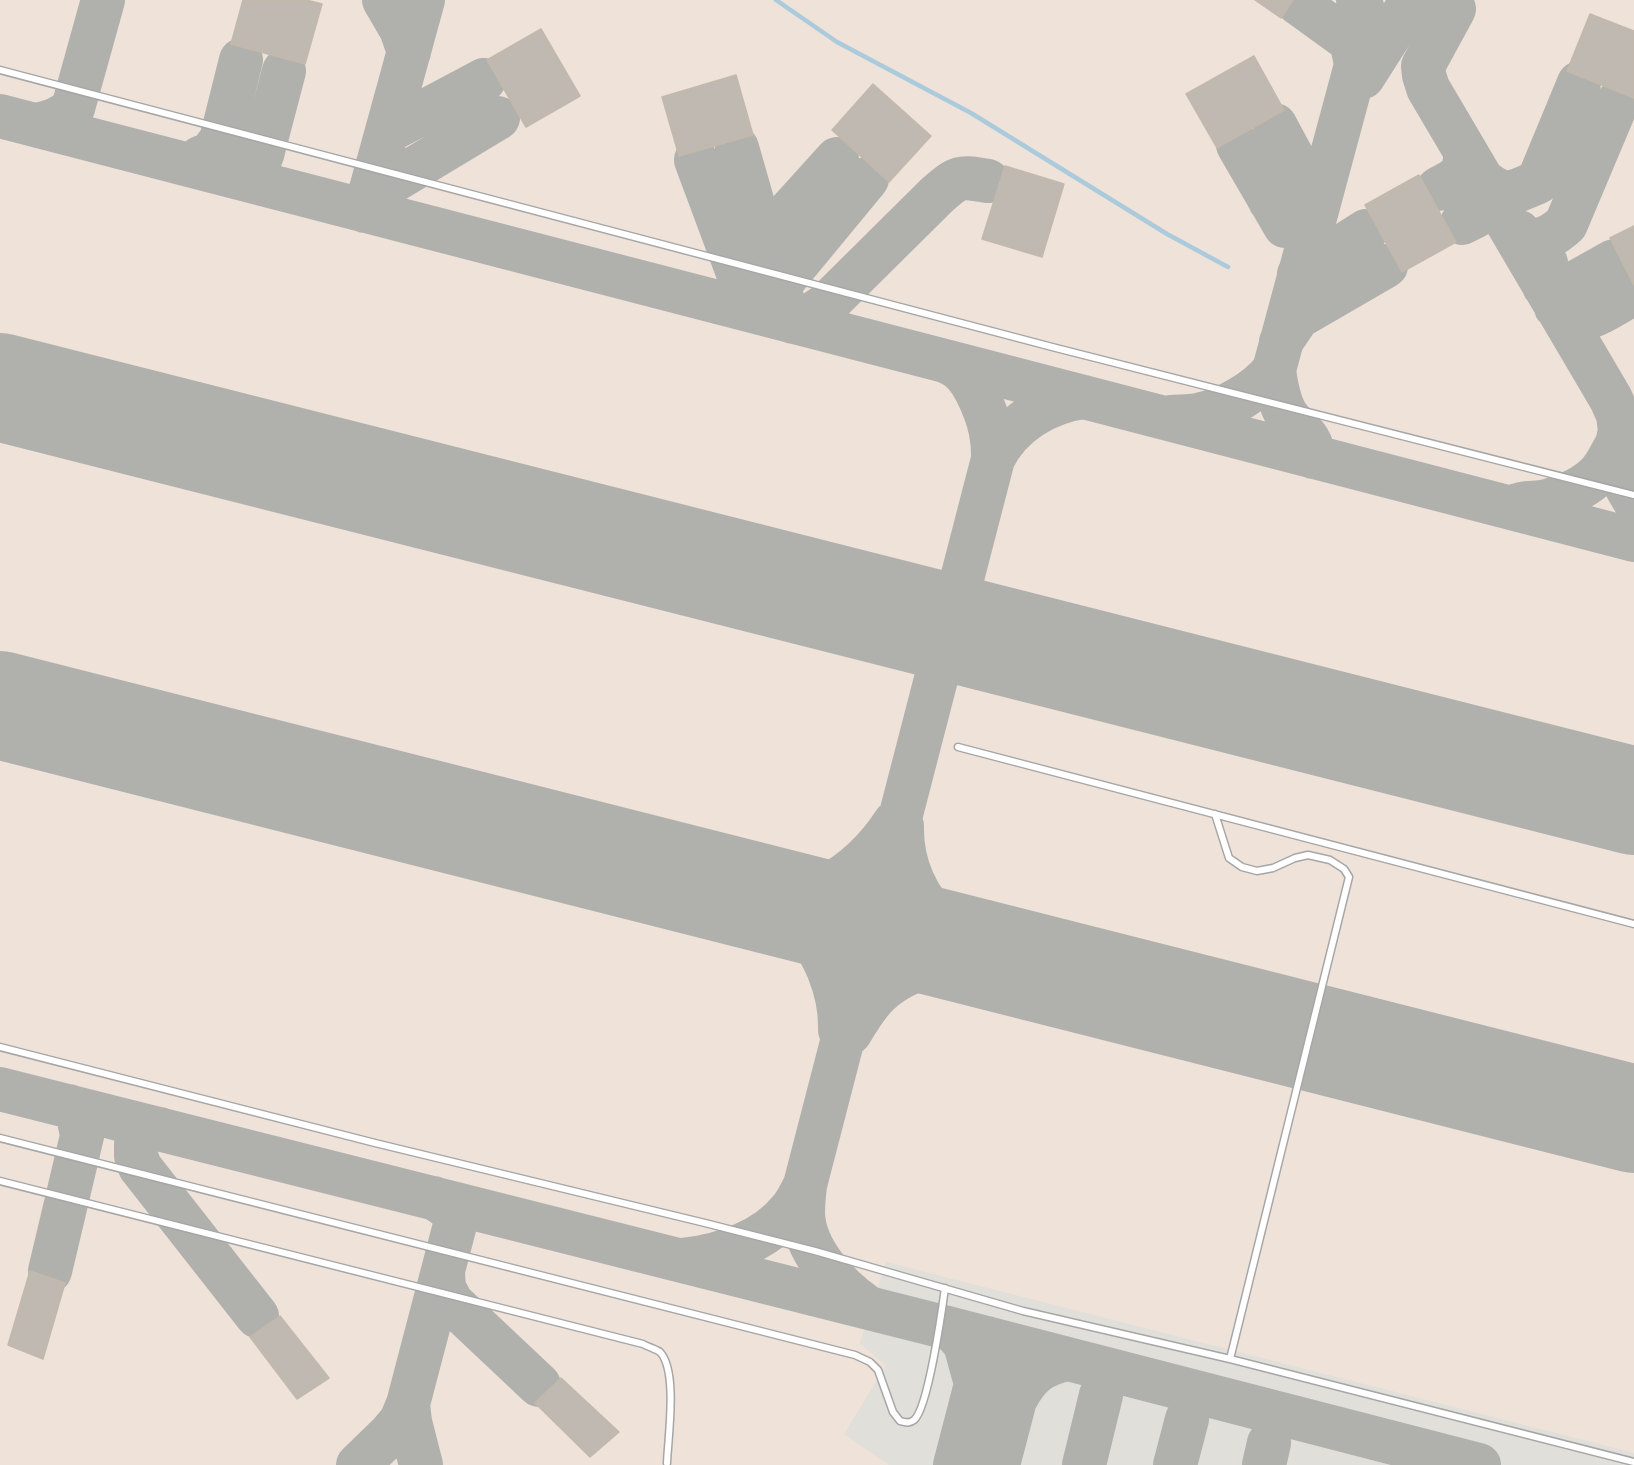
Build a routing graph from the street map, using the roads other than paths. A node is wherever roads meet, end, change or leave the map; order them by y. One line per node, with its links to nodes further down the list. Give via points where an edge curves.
1 (0, 70): 2 (lane, via 1056,348)
2 (1634, 495)
3 (958, 747): 4 (lane)
4 (1215, 814): 5 (lane); 10 (lane, via 1229,858 1242,867 1257,871 1308,855 1330,860 1344,868 1349,877)
5 (1634, 924)
6 (0, 1047): 9 (lane, via 815,1251)
7 (0, 1138): 9 (lane, via 855,1355 878,1370 893,1412 900,1421 908,1423 919,1414 923,1402)
8 (0, 1181): 12 (lane, via 643,1344 659,1352 671,1383)
9 (945, 1288): 10 (lane, via 1023,1311)
10 (1230, 1359): 11 (lane)
11 (1634, 1462)
12 (667, 1463)

